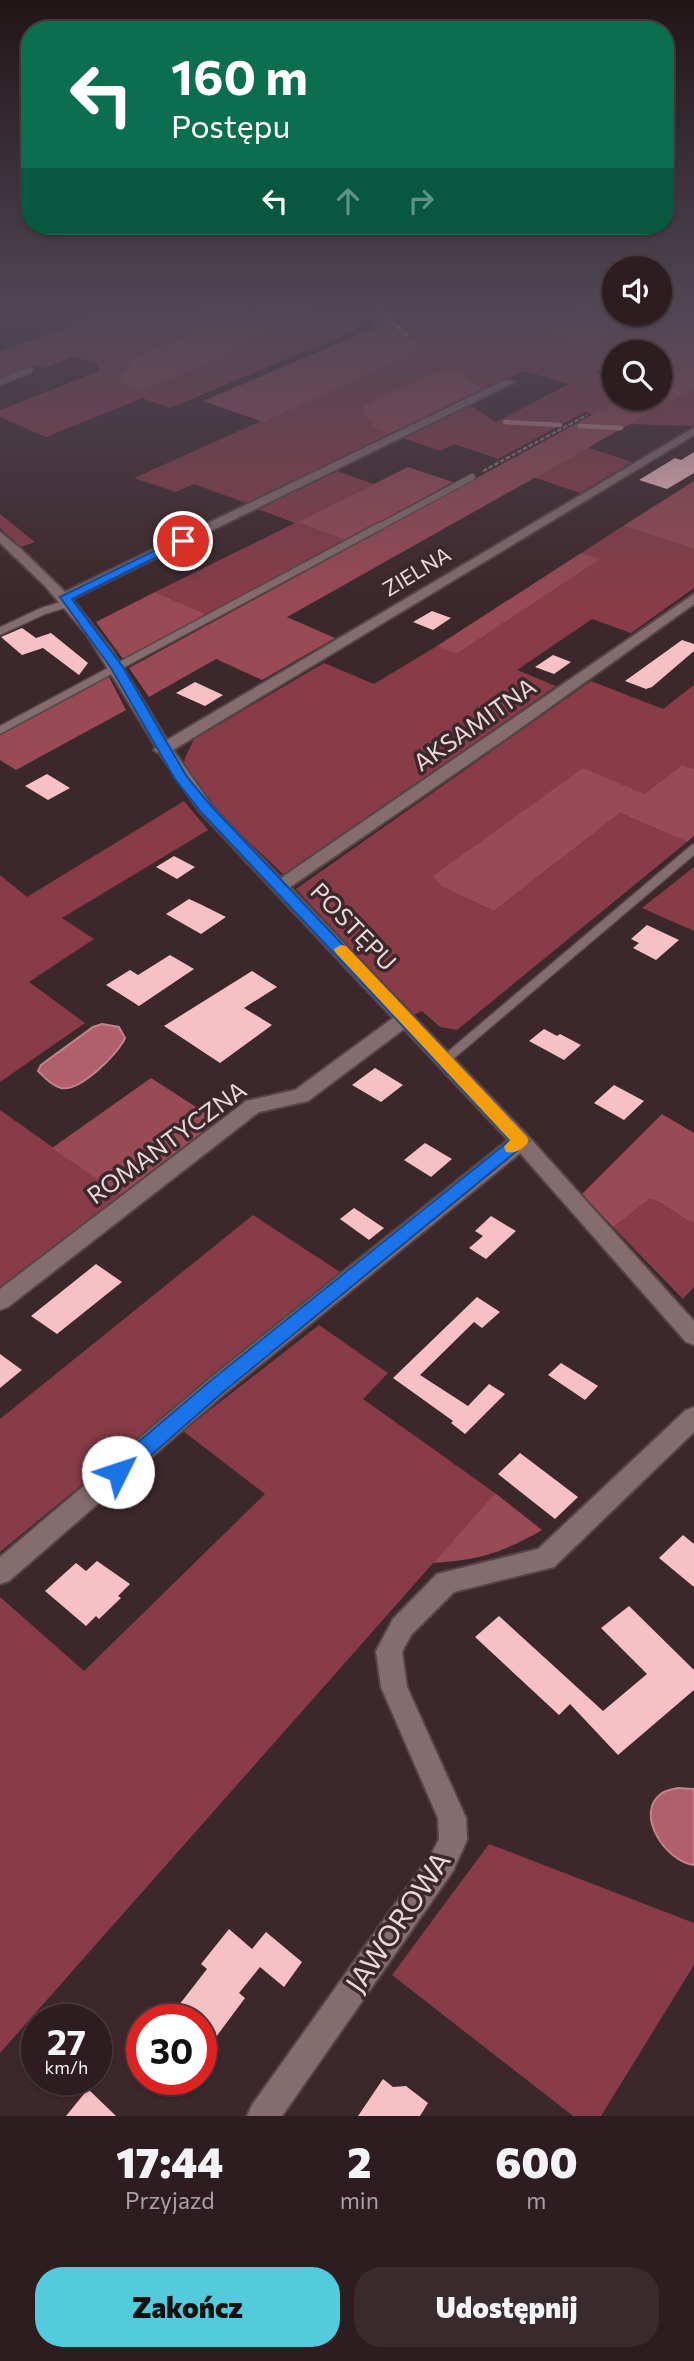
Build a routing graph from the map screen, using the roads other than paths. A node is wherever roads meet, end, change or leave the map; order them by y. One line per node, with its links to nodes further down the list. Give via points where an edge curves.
1 (453, 410): 6 (street)
2 (693, 431): 10 (street, ZIELNA)
3 (472, 477): 8 (lane)
4 (1, 539): 6 (street, POSTĘPU)
5 (694, 598): 12 (street, AKSAMITNA)
6 (67, 600): 7 (lane); 8 (street, POSTĘPU)
7 (0, 631)
8 (117, 667): 9 (lane); 10 (street, POSTĘPU)
9 (0, 730)
10 (162, 750): 12 (street, POSTĘPU, via 207,810)
11 (694, 849): 14 (lane)
12 (280, 886): 13 (street, POSTĘPU)
13 (406, 1018): 14 (street, POSTĘPU); 16 (street, ROMANTYCZNA, via 301,1096 253,1106)
14 (445, 1060): 15 (street, POSTĘPU)
15 (521, 1141): 17 (street, POSTĘPU); 19 (street, via 215,1388)
16 (0, 1301)
17 (694, 1336)
18 (694, 1417): 20 (street, JAWOROWA, via 545,1559 446,1581 402,1627 389,1651 394,1687 452,1818 453,1840 443,1861)
19 (0, 1573)
20 (263, 2116)

